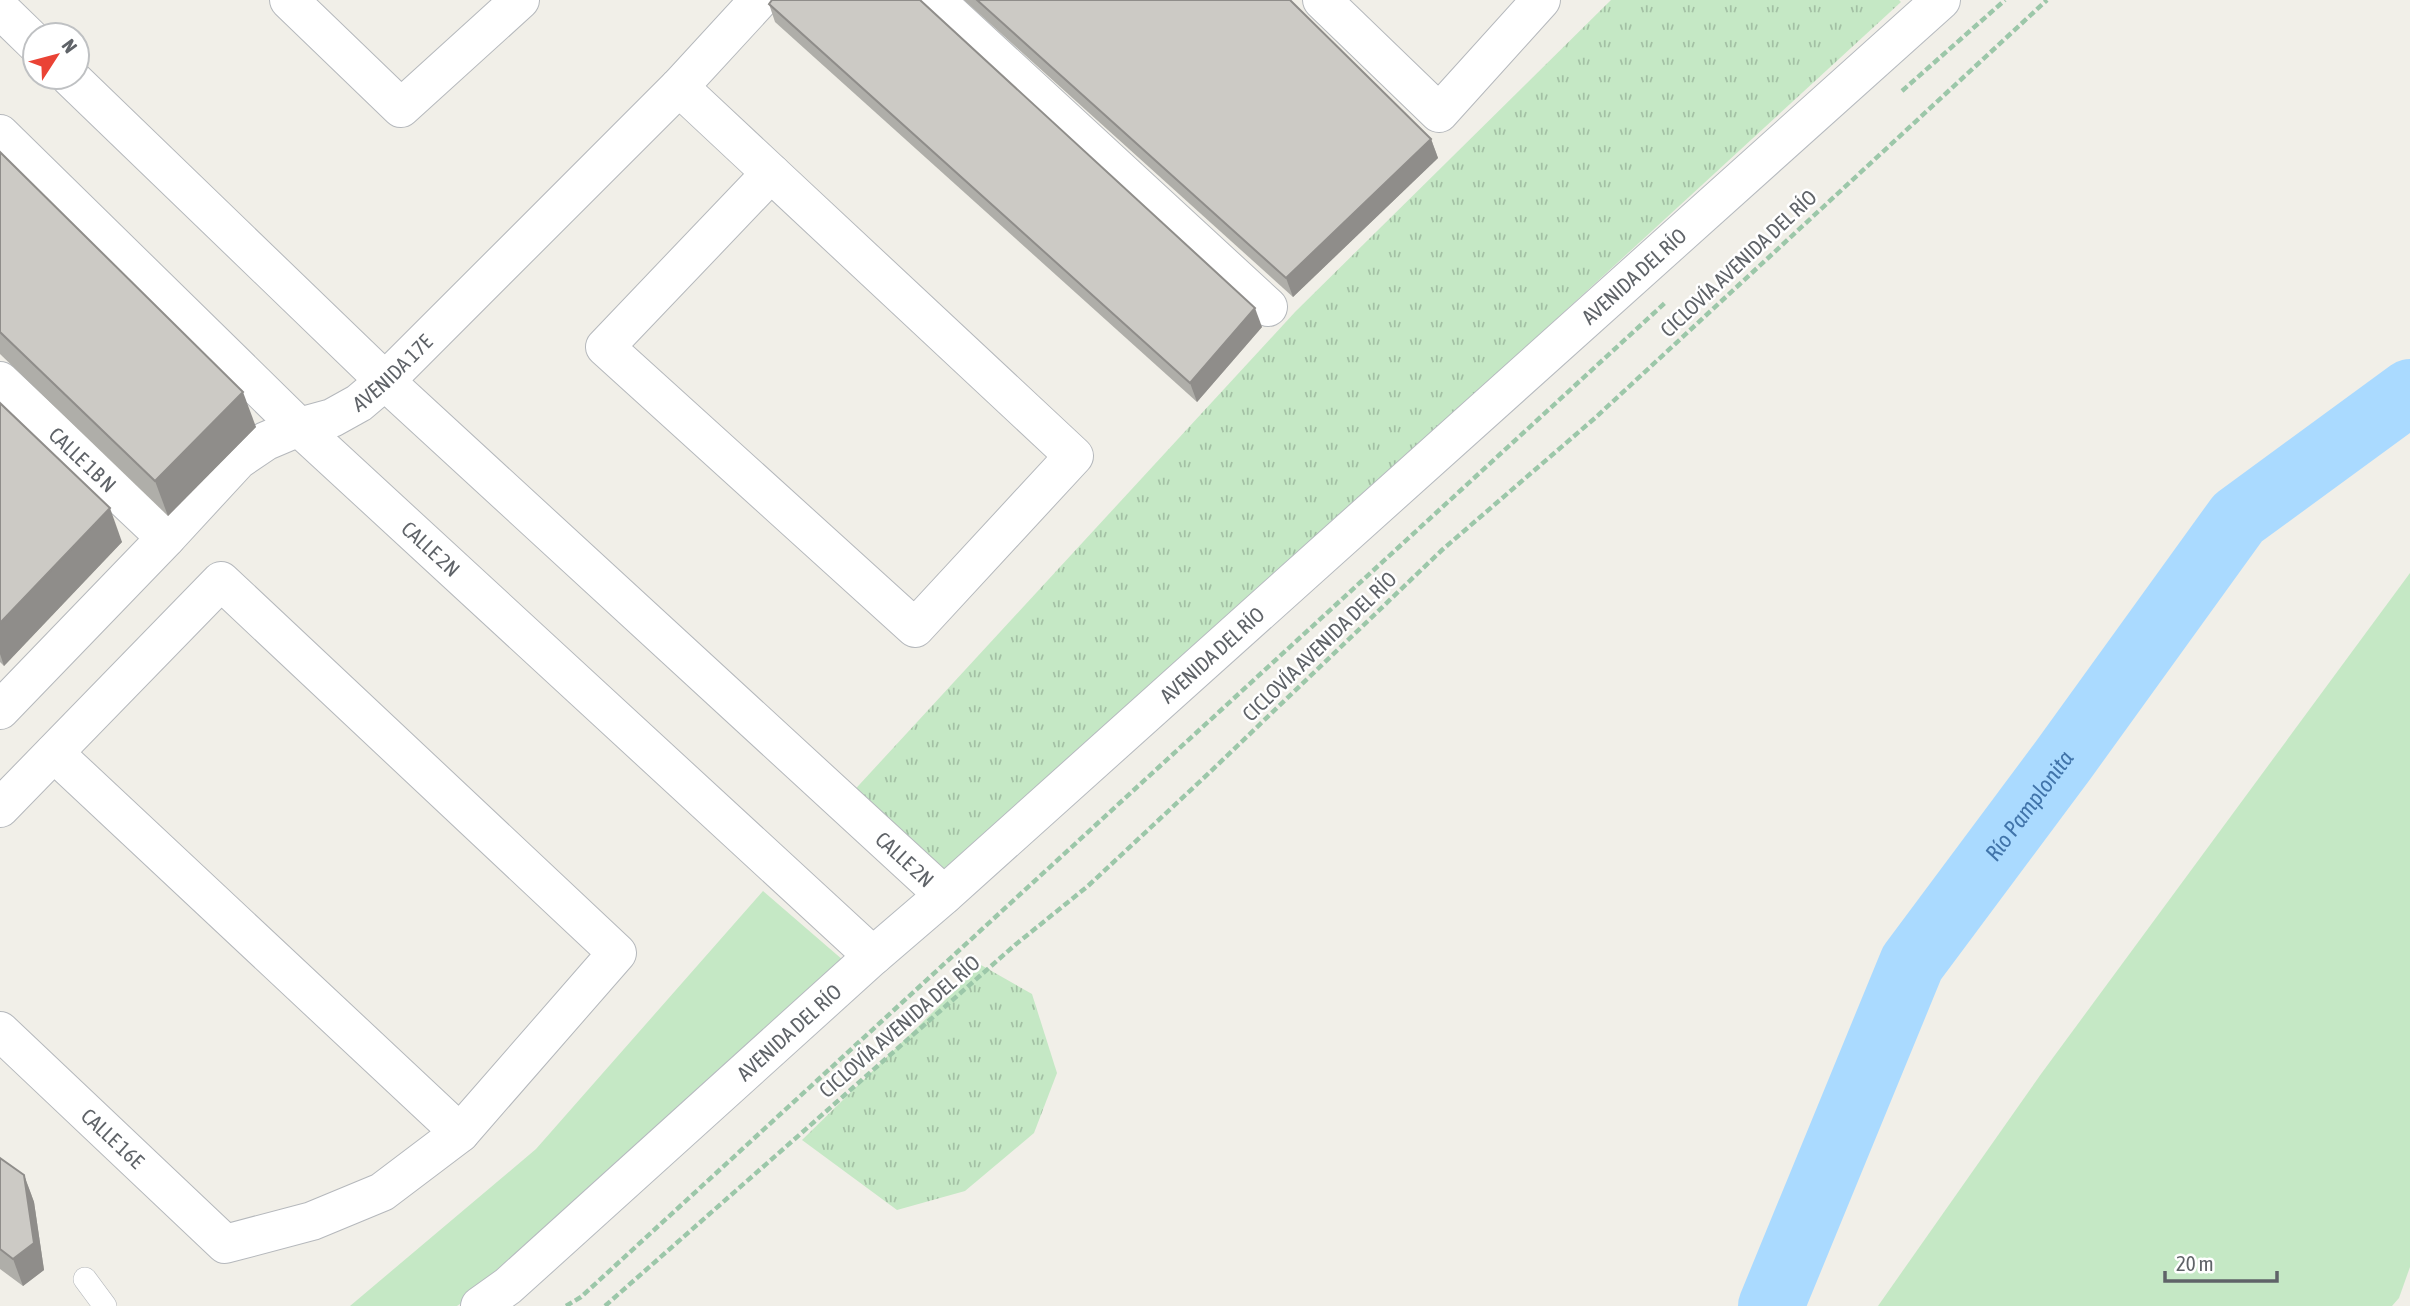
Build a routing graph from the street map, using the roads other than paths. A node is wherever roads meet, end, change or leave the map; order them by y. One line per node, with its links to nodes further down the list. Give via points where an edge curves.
1 (289, 0): 2 (street, via 401,108)
2 (520, 0)
3 (759, 0): 10 (street, AVENIDA 17E)
4 (934, 0): 14 (street)
5 (1322, 0): 6 (street, via 1439,113)
6 (1541, 0)
7 (1941, 0): 22 (street, AVENIDA DEL RÍO)
8 (0, 9): 9 (street)
9 (21, 29)
10 (679, 87): 13 (street); 16 (street, AVENIDA 17E)
11 (85, 91): 16 (street, CALLE 2N)
12 (0, 134): 17 (street, CALLE 2N)
13 (771, 173): 13 (street, via 1074,456 915,628 605,347)
14 (1268, 307)
15 (0, 381): 18 (street, CALLE 1B N)
16 (385, 381): 17 (street, AVENIDA 17E, via 341,413); 22 (street, CALLE 2N)
17 (299, 427): 18 (street, AVENIDA 17E, via 238,460); 23 (street, CALLE 2N)
18 (166, 538): 19 (street, AVENIDA 17E)
19 (0, 708)
20 (54, 753): 21 (street); 25 (street); 25 (street, via 221,580 617,953)
21 (0, 808)
22 (944, 895): 23 (street, AVENIDA DEL RÍO)
23 (873, 956): 28 (street, AVENIDA DEL RÍO, via 508,1286)
24 (0, 1031): 25 (street, CALLE 16E, via 225,1244 312,1221 382,1192)
25 (460, 1133)
26 (85, 1279): 27 (lane)
27 (105, 1306)
28 (480, 1306)

